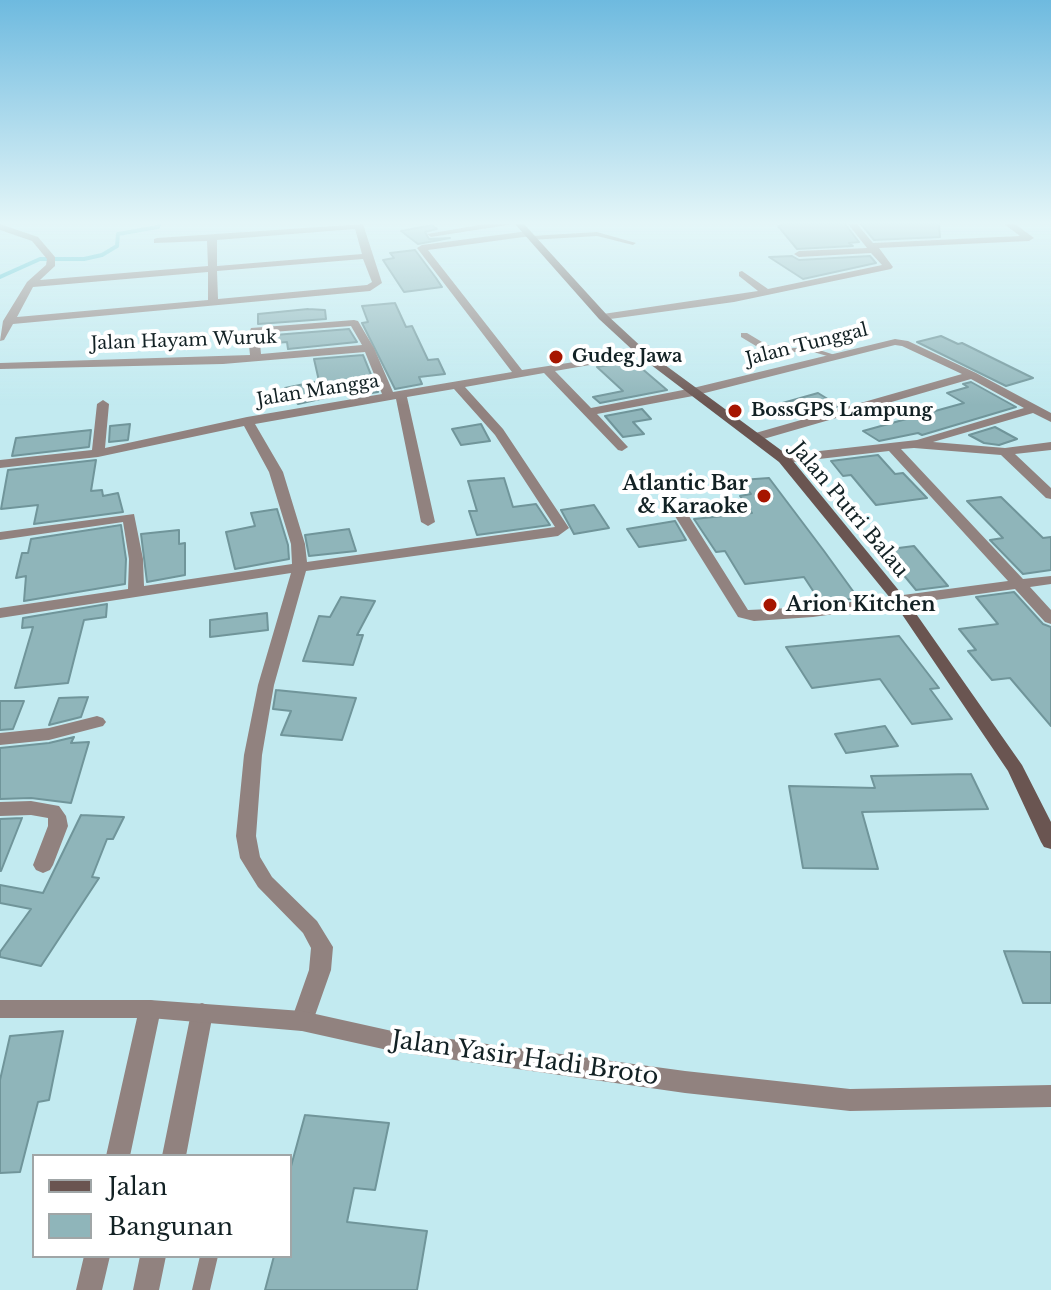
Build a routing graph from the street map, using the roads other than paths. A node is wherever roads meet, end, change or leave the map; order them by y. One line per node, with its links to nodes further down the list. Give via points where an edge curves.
1 (30, 284): 11 (street)
2 (212, 284): 9 (street)
3 (375, 284): 9 (street)
4 (450, 284): 20 (street)
5 (573, 284): 10 (main road, Jalan Putri Balau)
6 (756, 284): 8 (street)
7 (804, 284): 8 (street)
8 (766, 292): 10 (street)
9 (213, 302): 11 (street)
10 (603, 317): 15 (main road, Jalan Putri Balau)
11 (8, 321): 13 (street)
12 (744, 335): 16 (lane, via 780,351 810,349)
13 (0, 338)
14 (369, 348): 17 (street, Jalan Hayam Wuruk); 17 (street, via 354,323 285,327 254,331); 24 (street)
15 (642, 353): 19 (street, Jalan Mangga); 23 (main road, Jalan Putri Balau)
16 (834, 356): 21 (street, Jalan Tunggal, via 904,343); 23 (street, Jalan Tunggal)
17 (256, 359): 18 (street, Jalan Hayam Wuruk)
18 (0, 366)
19 (546, 369): 20 (street, Jalan Mangga); 27 (street)
20 (519, 374): 22 (street, Jalan Mangga)
21 (972, 375): 26 (street, Jalan Tunggal); 30 (street)
22 (457, 385): 24 (street, Jalan Mangga); 43 (street, via 499,432 561,530)
23 (693, 392): 27 (street, Jalan Tunggal); 30 (main road, Jalan Putri Balau)
24 (396, 397): 29 (street, Jalan Mangga); 41 (street)
25 (103, 404): 36 (street)
26 (1036, 408): 28 (street, Jalan Tunggal); 31 (street)
27 (588, 412): 33 (street)
28 (1051, 418)
29 (247, 421): 36 (street, Jalan Mangga); 43 (street, via 284,494)
30 (756, 437): 37 (main road, Jalan Putri Balau)
31 (914, 444): 34 (street); 35 (street)
32 (1051, 446): 35 (street)
33 (622, 447)
34 (893, 448): 37 (street); 45 (street)
35 (1005, 452): 40 (street)
36 (98, 453): 38 (street, Jalan Mangga)
37 (784, 459): 47 (main road, Jalan Putri Balau)
38 (0, 464)
39 (660, 481): 47 (street, via 743,614)
40 (1051, 495)
41 (428, 522)
42 (0, 536): 46 (street, via 129,517)
43 (300, 567): 46 (street); 58 (street, via 266,685 246,836 250,858 265,882 310,927 322,947 320,970)
44 (1051, 580): 45 (street)
45 (1020, 583): 47 (street); 49 (street)
46 (136, 591): 48 (street)
47 (900, 601): 53 (main road, Jalan Putri Balau, via 1016,769)
48 (0, 613)
49 (1051, 619)
50 (97, 722): 51 (street)
51 (0, 739)
52 (0, 809): 54 (street, via 41,809 57,816)
53 (1051, 842)
54 (43, 865)
55 (0, 1009): 56 (street, Jalan Yasir Hadi Broto)
56 (150, 1009): 57 (street, Jalan Yasir Hadi Broto); 60 (street)
57 (202, 1013): 58 (street, Jalan Yasir Hadi Broto); 61 (street)
58 (302, 1021): 59 (street, Jalan Yasir Hadi Broto, via 424,1046 850,1100)
59 (1051, 1096)
60 (118, 1154)
61 (174, 1154)
62 (97, 1258): 65 (street)
63 (153, 1258): 66 (street)
64 (209, 1258): 67 (lane)
65 (89, 1290)
66 (146, 1290)
67 (201, 1290)

